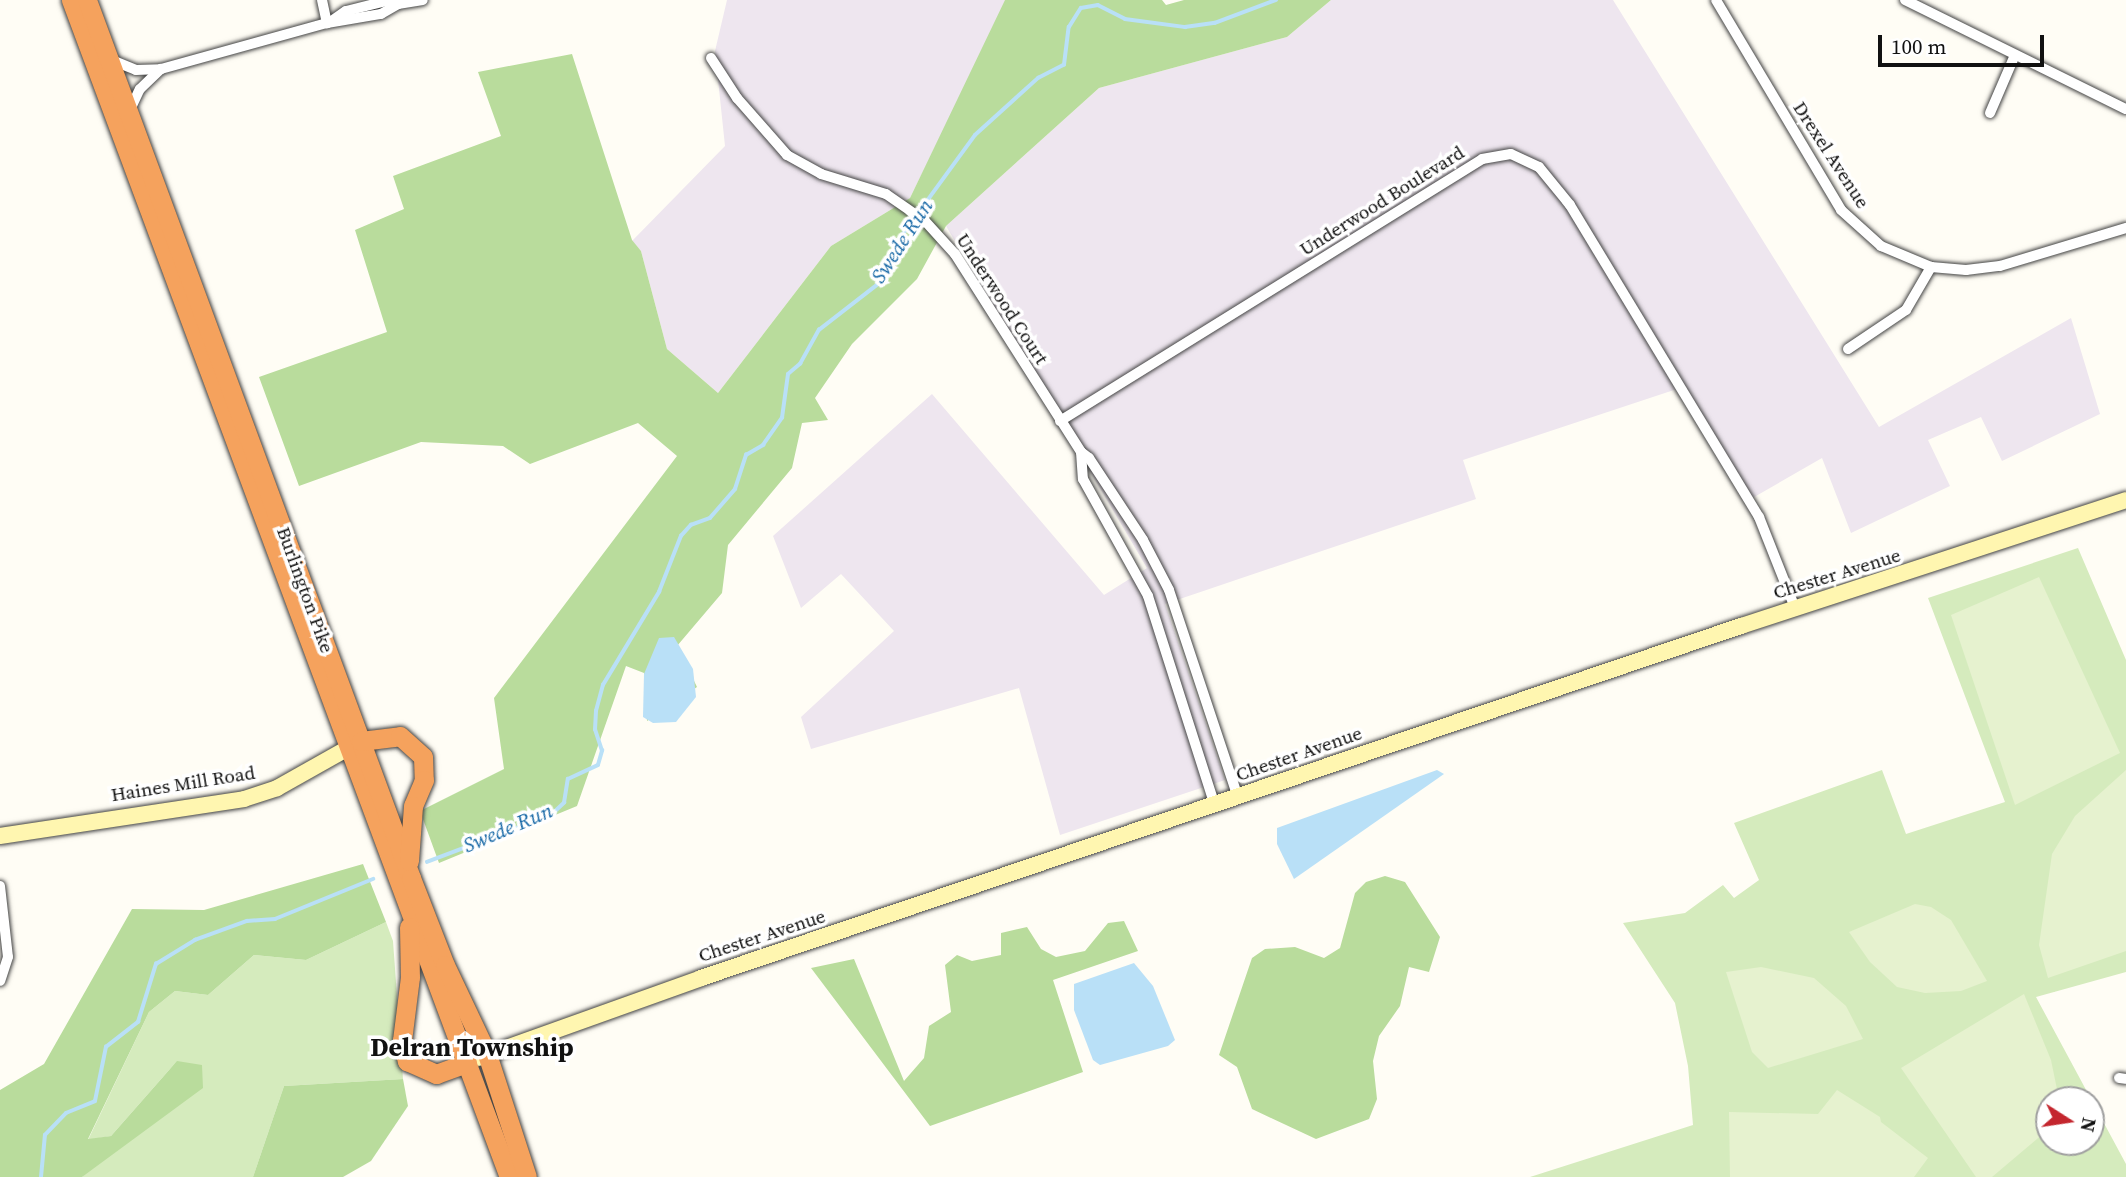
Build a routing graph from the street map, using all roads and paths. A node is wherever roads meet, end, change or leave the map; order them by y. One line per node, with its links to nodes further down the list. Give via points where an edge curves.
1 (71, 0): 22 (highway, Burlington Pike)
2 (87, 0): 10 (highway, Burlington Pike)
3 (322, 0): 7 (street)
4 (423, 0): 7 (street, via 398,4 381,14)
5 (1716, 0): 16 (street, Drexel Avenue, via 1841,211 1881,246)
6 (1905, 0): 8 (street)
7 (327, 23): 11 (street)
8 (2015, 55): 12 (street); 14 (street)
9 (711, 58): 18 (street, Underwood Court, via 737,98 787,155 821,174 886,194 925,220 955,254)
10 (109, 59): 11 (street, via 136,70); 13 (highway, Burlington Pike)
11 (161, 69): 13 (street, via 140,89)
12 (2126, 109)
13 (130, 113): 22 (highway, Burlington Pike)
14 (1990, 113)
15 (2126, 228): 16 (street, Drexel Avenue, via 2000,266 1966,270)
16 (1931, 267): 17 (street, via 1906,310)
17 (1847, 349)
18 (1060, 421): 19 (street); 21 (street, Underwood Boulevard, via 1482,159 1511,154 1539,167 1575,213 1759,517)
19 (1081, 452): 23 (street, via 1143,540 1169,590); 24 (street, via 1083,479 1148,596)
20 (2126, 500): 21 (street, Chester Avenue)
21 (1795, 608): 23 (street, Chester Avenue)
22 (354, 745): 25 (street, Haines Mill Road, via 277,788 244,799); 26 (highway, Burlington Pike); 26 (highway, via 400,736 423,757 424,780 412,814); 28 (highway, Burlington Pike)
23 (1238, 797): 24 (street, Chester Avenue)
24 (1215, 806): 30 (street, Chester Avenue)
25 (0, 836)
26 (408, 871): 30 (highway, Burlington Pike)
27 (0, 886): 29 (street, via 8,957)
28 (409, 912): 31 (highway, Burlington Pike); 31 (highway, via 410,977 402,1040 407,1061 422,1072 436,1074)
29 (0, 981)
30 (487, 1054): 31 (street, Chester Avenue); 33 (highway, Burlington Pike)
31 (467, 1063): 32 (highway, Burlington Pike)
32 (509, 1177)
33 (527, 1177)

